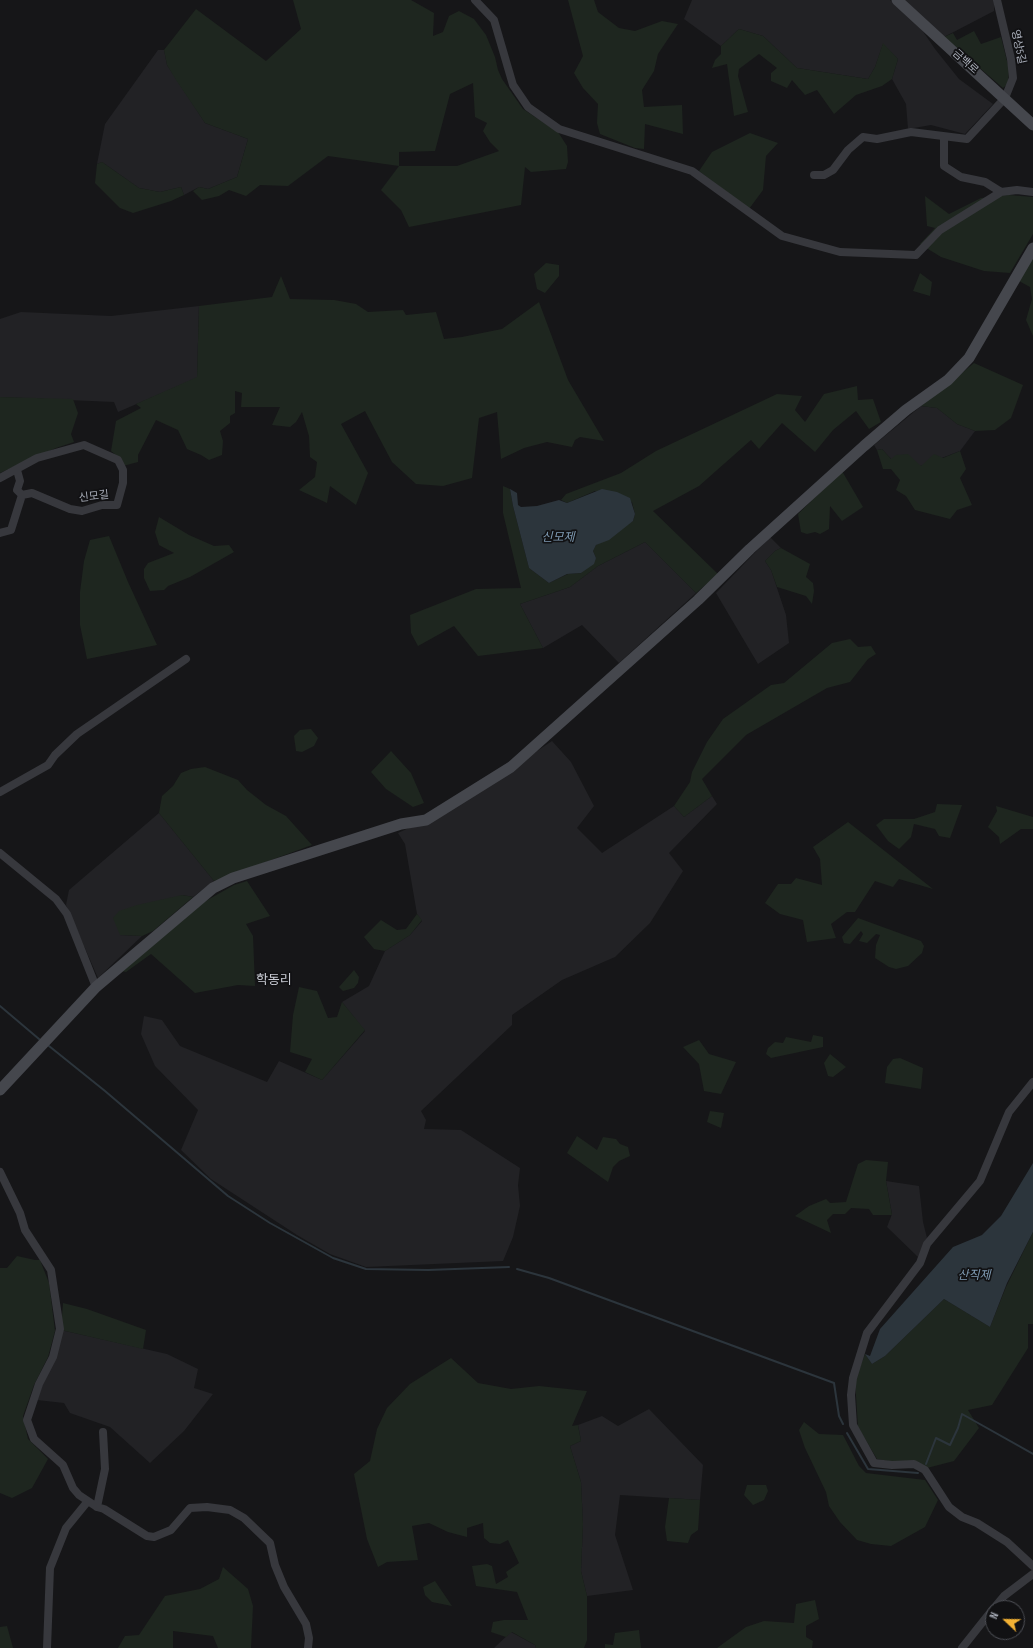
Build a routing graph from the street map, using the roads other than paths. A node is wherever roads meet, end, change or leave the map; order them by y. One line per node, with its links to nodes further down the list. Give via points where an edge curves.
1 (475, 0): 8 (street, via 494,20 513,85 528,107 559,129 692,171 782,236 840,252 916,255 940,230)
2 (897, 0): 4 (street, 금백로)
3 (997, 0): 4 (street, 영상5길, via 1013,78)
4 (1005, 98): 5 (street, 금백로); 6 (street, via 967,139)
5 (1033, 125)
6 (944, 137): 7 (street, via 911,132 877,138 863,137 848,150 833,170 824,175); 8 (street, via 944,166 960,177 985,182)
7 (814, 175)
8 (1001, 192): 9 (street)
9 (1033, 192)
10 (1033, 248): 18 (street, via 969,358 948,380 906,410 864,446 698,600 511,767 426,820 401,824 233,878 213,888)
11 (17, 470): 12 (street, 신모길); 13 (street, via 20,481 17,490); 13 (street, 신모길, via 37,458 84,445 118,460 123,470 123,482 117,505 102,505 82,511 70,510 32,493)
12 (0, 478)
13 (22, 495): 14 (street, via 11,530)
14 (0, 534)
15 (186, 659): 16 (street, via 77,734 48,765)
16 (0, 792)
17 (0, 853): 18 (street, via 56,899 67,914)
18 (96, 987): 20 (street)
19 (1033, 1082): 25 (street, via 1009,1112 980,1181 927,1244 920,1263 867,1333 853,1378 851,1395 853,1425 874,1463 914,1464 925,1470 949,1507 1006,1542)
20 (0, 1090)
21 (0, 1172): 23 (street, via 17,1206 25,1230 51,1270 60,1329 53,1357 39,1384 27,1420 34,1439 63,1465 73,1488)
22 (103, 1432): 24 (street, via 105,1469)
23 (88, 1501): 24 (street); 29 (street, via 66,1528 50,1568)
24 (97, 1507): 30 (street, via 147,1536 154,1537 171,1530 190,1508 230,1510 244,1518 270,1543 284,1587 306,1624 310,1638)
25 (1033, 1566)
26 (1033, 1574): 27 (street)
27 (1001, 1600)
28 (985, 1619): 31 (street)
29 (47, 1648)
30 (308, 1648)
31 (962, 1648)

